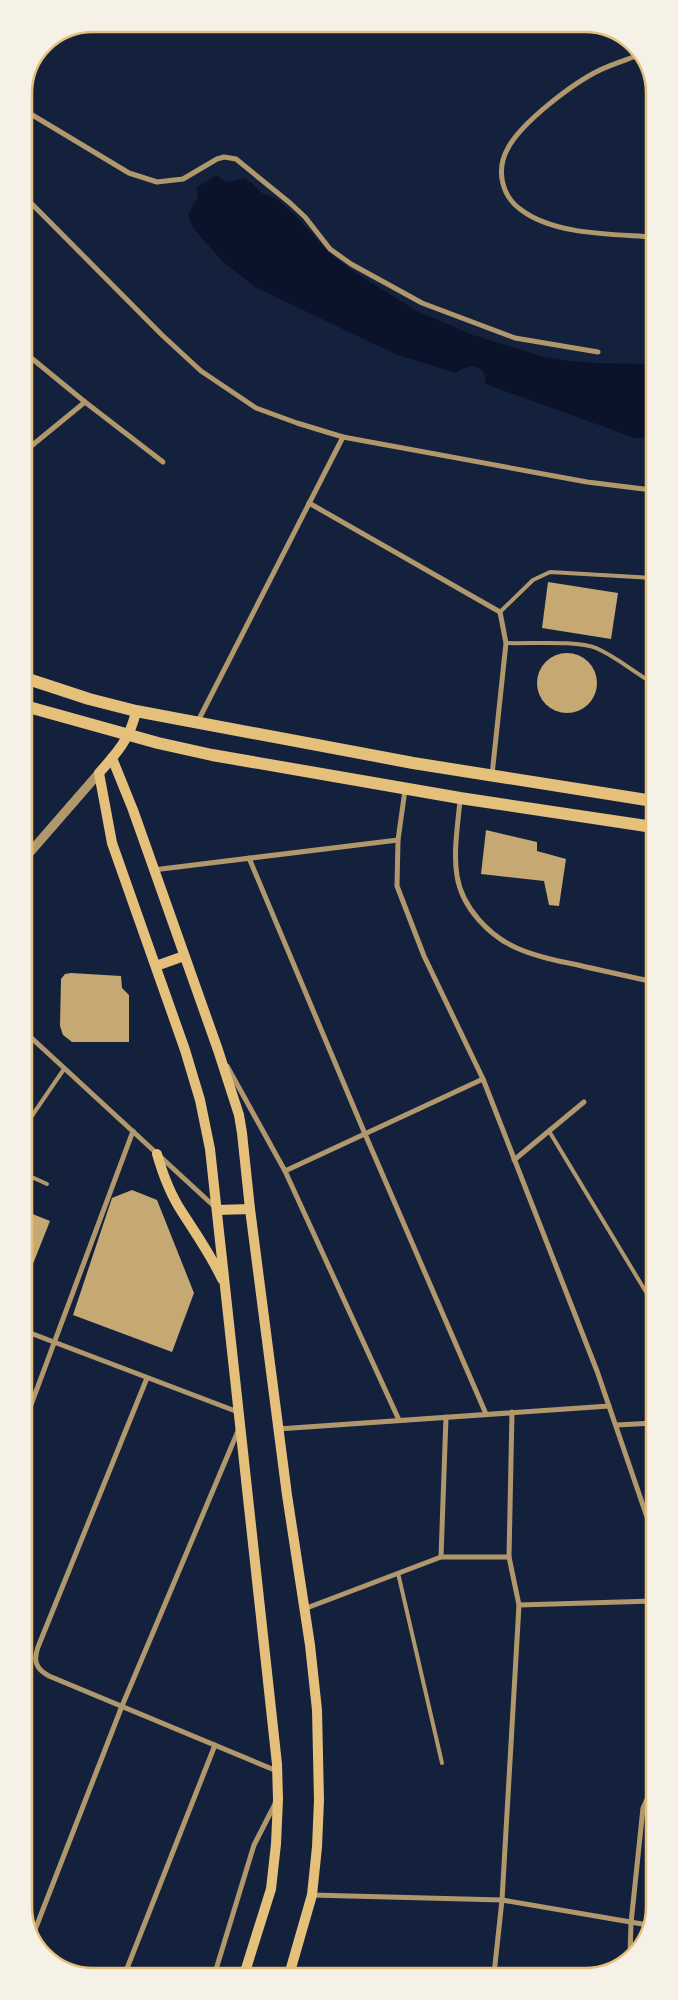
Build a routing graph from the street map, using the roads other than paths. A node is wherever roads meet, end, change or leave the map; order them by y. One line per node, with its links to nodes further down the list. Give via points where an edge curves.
1 (634, 57): 4 (street, via 600,70 524,127 508,148 502,166 502,184 510,200 541,221 569,229)
2 (32, 115): 5 (street, via 129,173 157,182 182,179 224,156 236,160 305,217 330,249 422,303 515,338)
3 (32, 204): 8 (street, via 201,371 256,408)
4 (646, 236)
5 (598, 352)
6 (32, 359): 7 (street)
7 (85, 402): 9 (street); 10 (street)
8 (344, 437): 11 (street, via 587,482); 12 (street)
9 (32, 445)
10 (163, 462)
11 (646, 489)
12 (309, 503): 14 (street); 20 (street)
13 (646, 578): 14 (lane, via 550,572 533,580)
14 (500, 612): 15 (street)
15 (506, 643): 16 (lane, via 594,647); 24 (street)
16 (646, 678)
17 (32, 680): 19 (main road)
18 (32, 708): 21 (main road)
19 (136, 711): 20 (main road); 21 (main road)
20 (198, 721): 24 (main road)
21 (129, 736): 22 (main road); 25 (main road, via 212,755)
22 (112, 758): 23 (main road); 32 (main road)
23 (100, 773): 30 (street); 34 (main road, via 112,843)
24 (492, 776): 27 (main road)
25 (405, 789): 26 (main road); 29 (street)
26 (460, 798): 28 (main road); 35 (street, via 456,876 463,898 479,920 518,949)
27 (646, 800)
28 (646, 826)
29 (398, 840): 31 (street); 39 (street, via 397,886 424,956)
30 (32, 850)
31 (249, 858): 32 (street); 44 (street)
32 (153, 870): 33 (main road)
33 (184, 956): 34 (main road); 37 (main road)
34 (156, 966): 51 (main road, via 200,1100)
35 (646, 980)
36 (32, 1039): 38 (street)
37 (218, 1050): 47 (street); 50 (main road, via 239,1115)
38 (64, 1069): 41 (lane); 42 (street)
39 (483, 1079): 44 (street); 46 (street)
40 (584, 1102): 43 (street)
41 (32, 1116)
42 (132, 1131): 45 (street); 55 (street)
43 (549, 1131): 46 (street); 53 (lane)
44 (365, 1134): 47 (street); 61 (street)
45 (157, 1154): 51 (street); 52 (main road, via 171,1194 203,1243)
46 (514, 1160): 58 (street)
47 (285, 1171): 63 (street)
48 (32, 1177): 49 (lane)
49 (47, 1184)
50 (250, 1209): 51 (main road); 67 (main road)
51 (217, 1210): 52 (main road)
52 (226, 1289): 59 (main road)
53 (646, 1292)
54 (32, 1334): 55 (street)
55 (56, 1343): 56 (street); 57 (street)
56 (147, 1378): 59 (street); 75 (street, via 38,1647 36,1663 44,1674)
57 (32, 1405)
58 (609, 1406): 60 (street); 65 (street)
59 (239, 1412): 66 (main road)
60 (512, 1412): 61 (street); 70 (street)
61 (486, 1414): 62 (street)
62 (446, 1417): 63 (street); 69 (street)
63 (399, 1420): 67 (street)
64 (646, 1423): 65 (street)
65 (617, 1425): 68 (street)
66 (240, 1426): 75 (street); 78 (main road)
67 (278, 1429): 74 (main road)
68 (646, 1506)
69 (441, 1557): 70 (street); 71 (street)
70 (508, 1557): 73 (street)
71 (398, 1573): 74 (street); 77 (lane)
72 (646, 1601): 73 (street)
73 (519, 1605): 82 (street)
74 (304, 1609): 81 (main road, via 317,1710 319,1767)
75 (122, 1706): 76 (street); 85 (street)
76 (215, 1745): 78 (street); 87 (street)
77 (442, 1763)
78 (277, 1771): 79 (main road)
79 (278, 1799): 88 (street, via 254,1845); 89 (main road, via 271,1889)
80 (646, 1801): 83 (street)
81 (312, 1895): 82 (street); 90 (main road)
82 (502, 1900): 83 (street); 91 (street)
83 (631, 1923): 84 (street); 86 (street)
84 (642, 1924)
85 (36, 1927)
86 (630, 1947)
87 (128, 1967)
88 (217, 1967)
89 (246, 1967)
90 (291, 1967)
91 (495, 1968)

